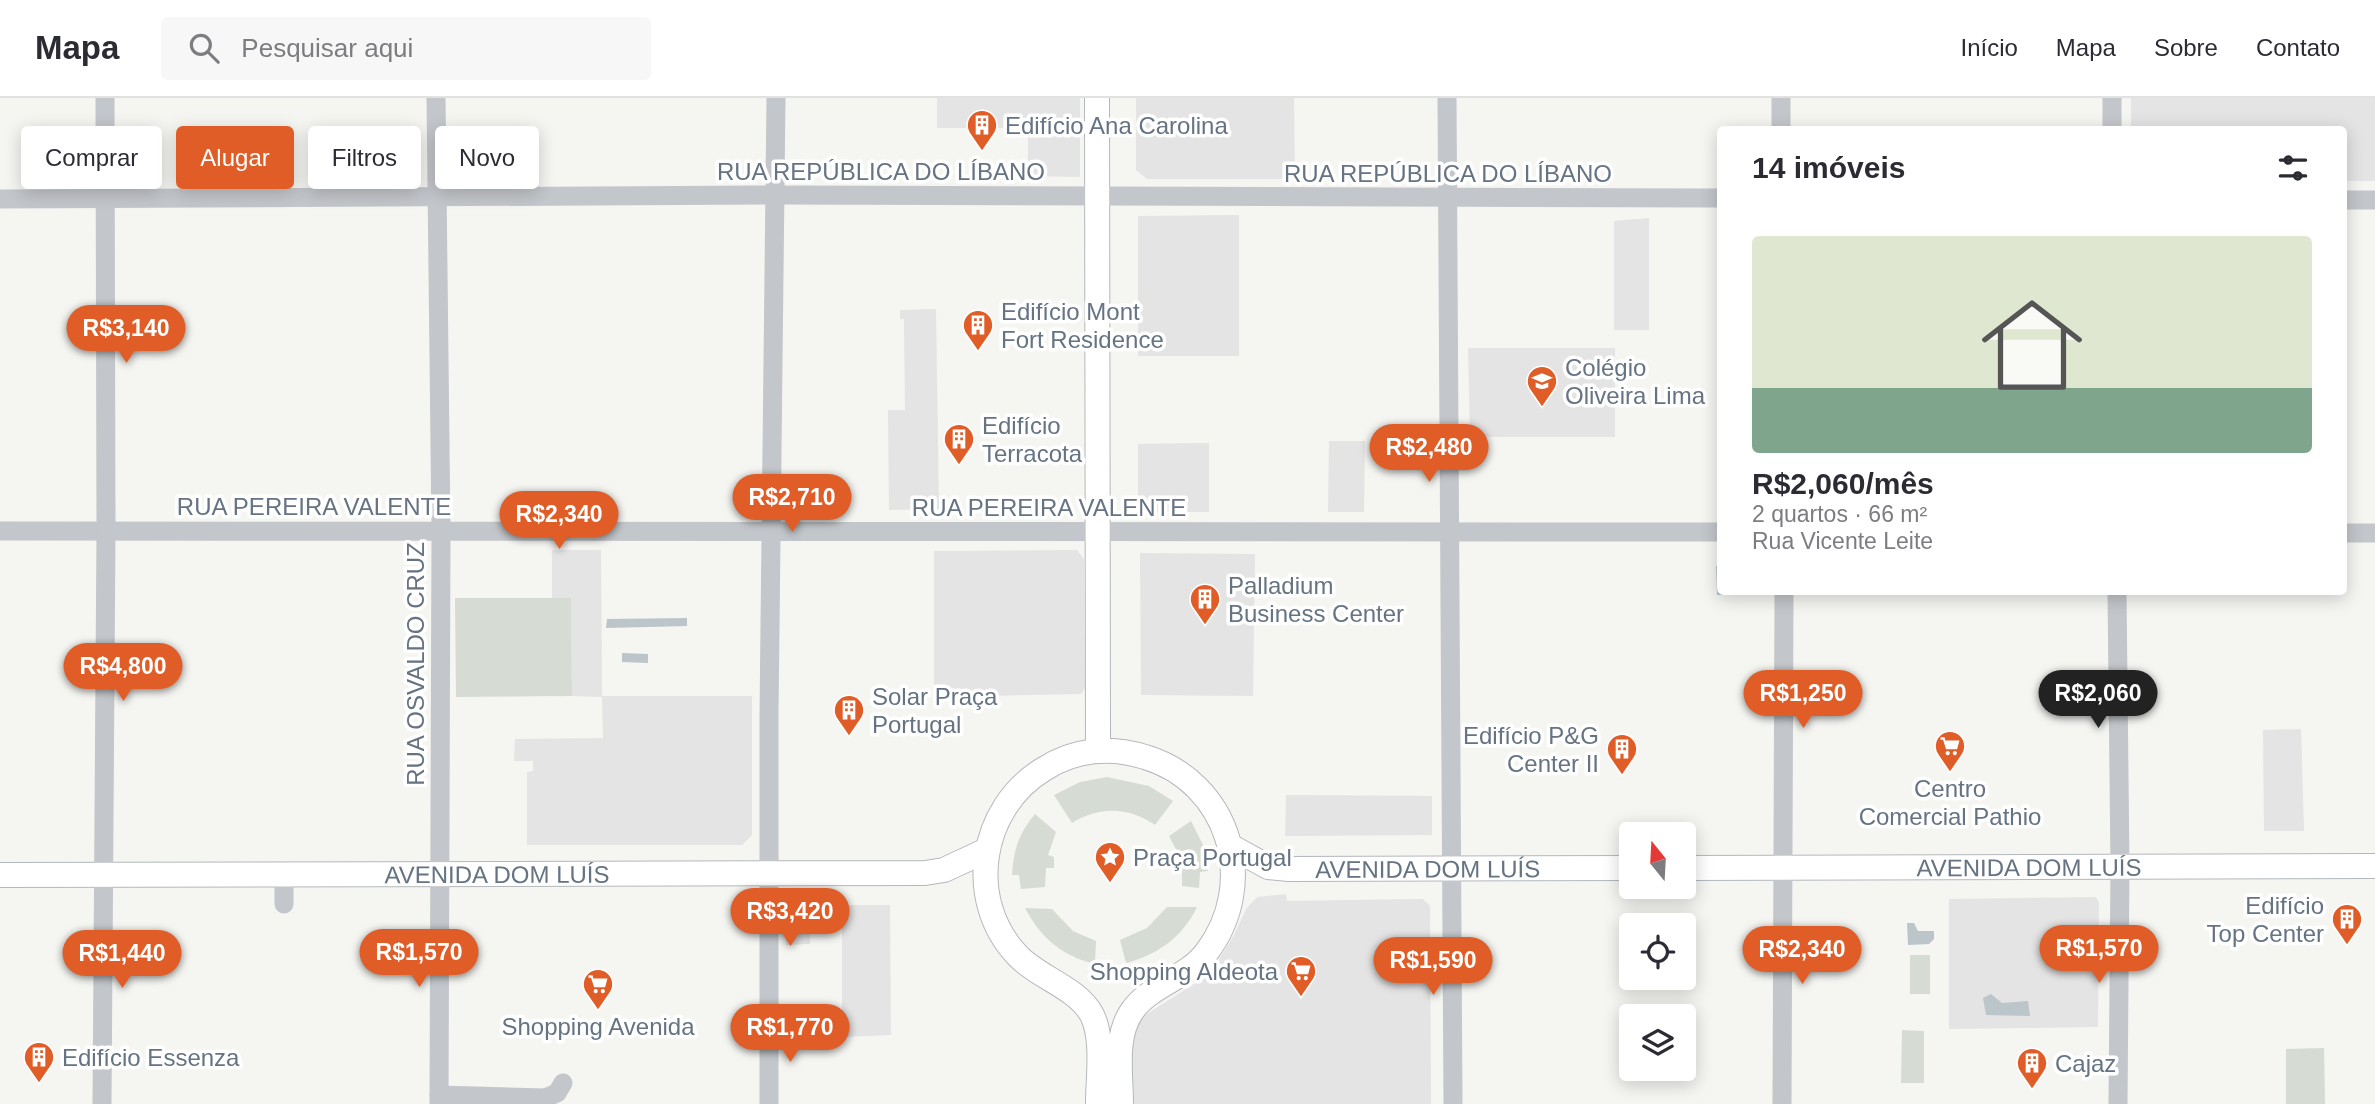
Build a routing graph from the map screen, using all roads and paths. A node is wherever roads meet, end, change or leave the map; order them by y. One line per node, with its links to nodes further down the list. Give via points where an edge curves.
1 (104, 98): 15 (street)
2 (436, 98): 12 (street, RUA OSVALDO CRUZ)
3 (776, 98): 10 (street)
4 (1097, 98): 11 (main road)
5 (1447, 98): 13 (street)
6 (1780, 98): 8 (street)
7 (2112, 98): 9 (street)
8 (1781, 126)
9 (2112, 126)
10 (776, 195): 11 (street, RUA REPÚBLICA DO LÍBANO); 12 (street, RUA REPÚBLICA DO LÍBANO); 23 (street)
11 (1098, 196): 13 (street, RUA REPÚBLICA DO LÍBANO); 22 (main road)
12 (437, 197): 15 (street, RUA REPÚBLICA DO LÍBANO); 21 (street, RUA OSVALDO CRUZ)
13 (1447, 197): 14 (street, RUA REPÚBLICA DO LÍBANO); 27 (street)
14 (1717, 198)
15 (107, 199): 16 (street, RUA REPÚBLICA DO LÍBANO); 20 (street)
16 (0, 200)
17 (2347, 200): 18 (street)
18 (2375, 200)
19 (0, 531): 20 (street, RUA PEREIRA VALENTE)
20 (106, 531): 21 (street, RUA PEREIRA VALENTE); 43 (street)
21 (440, 531): 23 (street, RUA PEREIRA VALENTE); 40 (street, RUA OSVALDO CRUZ)
22 (1098, 531): 23 (street, RUA PEREIRA VALENTE); 27 (street, RUA PEREIRA VALENTE); 30 (main road)
23 (772, 532): 41 (street)
24 (1717, 532): 27 (street, RUA PEREIRA VALENTE)
25 (2347, 533): 26 (street)
26 (2375, 533)
27 (1450, 534): 37 (street)
28 (1784, 595): 36 (street)
29 (2117, 595): 34 (street)
30 (1098, 750): 31 (main road, via 1130,752 1181,773 1209,799); 32 (main road, via 1060,760 1027,781 995,826)
31 (1232, 847): 37 (main road, AVENIDA DOM LUÍS, via 1269,867); 50 (main road, via 1231,898 1220,931 1206,954 1146,998 1125,1024)
32 (987, 849): 41 (main road, AVENIDA DOM LUÍS, via 937,872); 49 (main road, via 986,891 1004,938 1039,975 1074,996 1091,1013 1097,1036)
33 (2375, 866): 34 (main road, AVENIDA DOM LUÍS)
34 (2120, 867): 36 (main road, AVENIDA DOM LUÍS); 53 (street)
35 (1696, 868): 36 (main road, AVENIDA DOM LUÍS)
36 (1782, 868): 52 (street)
37 (1453, 869): 38 (main road, AVENIDA DOM LUÍS); 51 (street)
38 (1619, 869)
39 (284, 874): 40 (main road, AVENIDA DOM LUÍS); 43 (main road, AVENIDA DOM LUÍS); 44 (street)
40 (439, 874): 41 (main road, AVENIDA DOM LUÍS); 46 (street, RUA OSVALDO CRUZ)
41 (769, 874): 48 (street)
42 (0, 875): 43 (main road, AVENIDA DOM LUÍS)
43 (102, 875): 47 (street)
44 (284, 904)
45 (563, 1083): 46 (street, via 557,1093 545,1098)
46 (439, 1100)
47 (102, 1104)
48 (769, 1104)
49 (1098, 1104)
50 (1121, 1104)
51 (1453, 1104)
52 (1782, 1104)
53 (2118, 1104)

